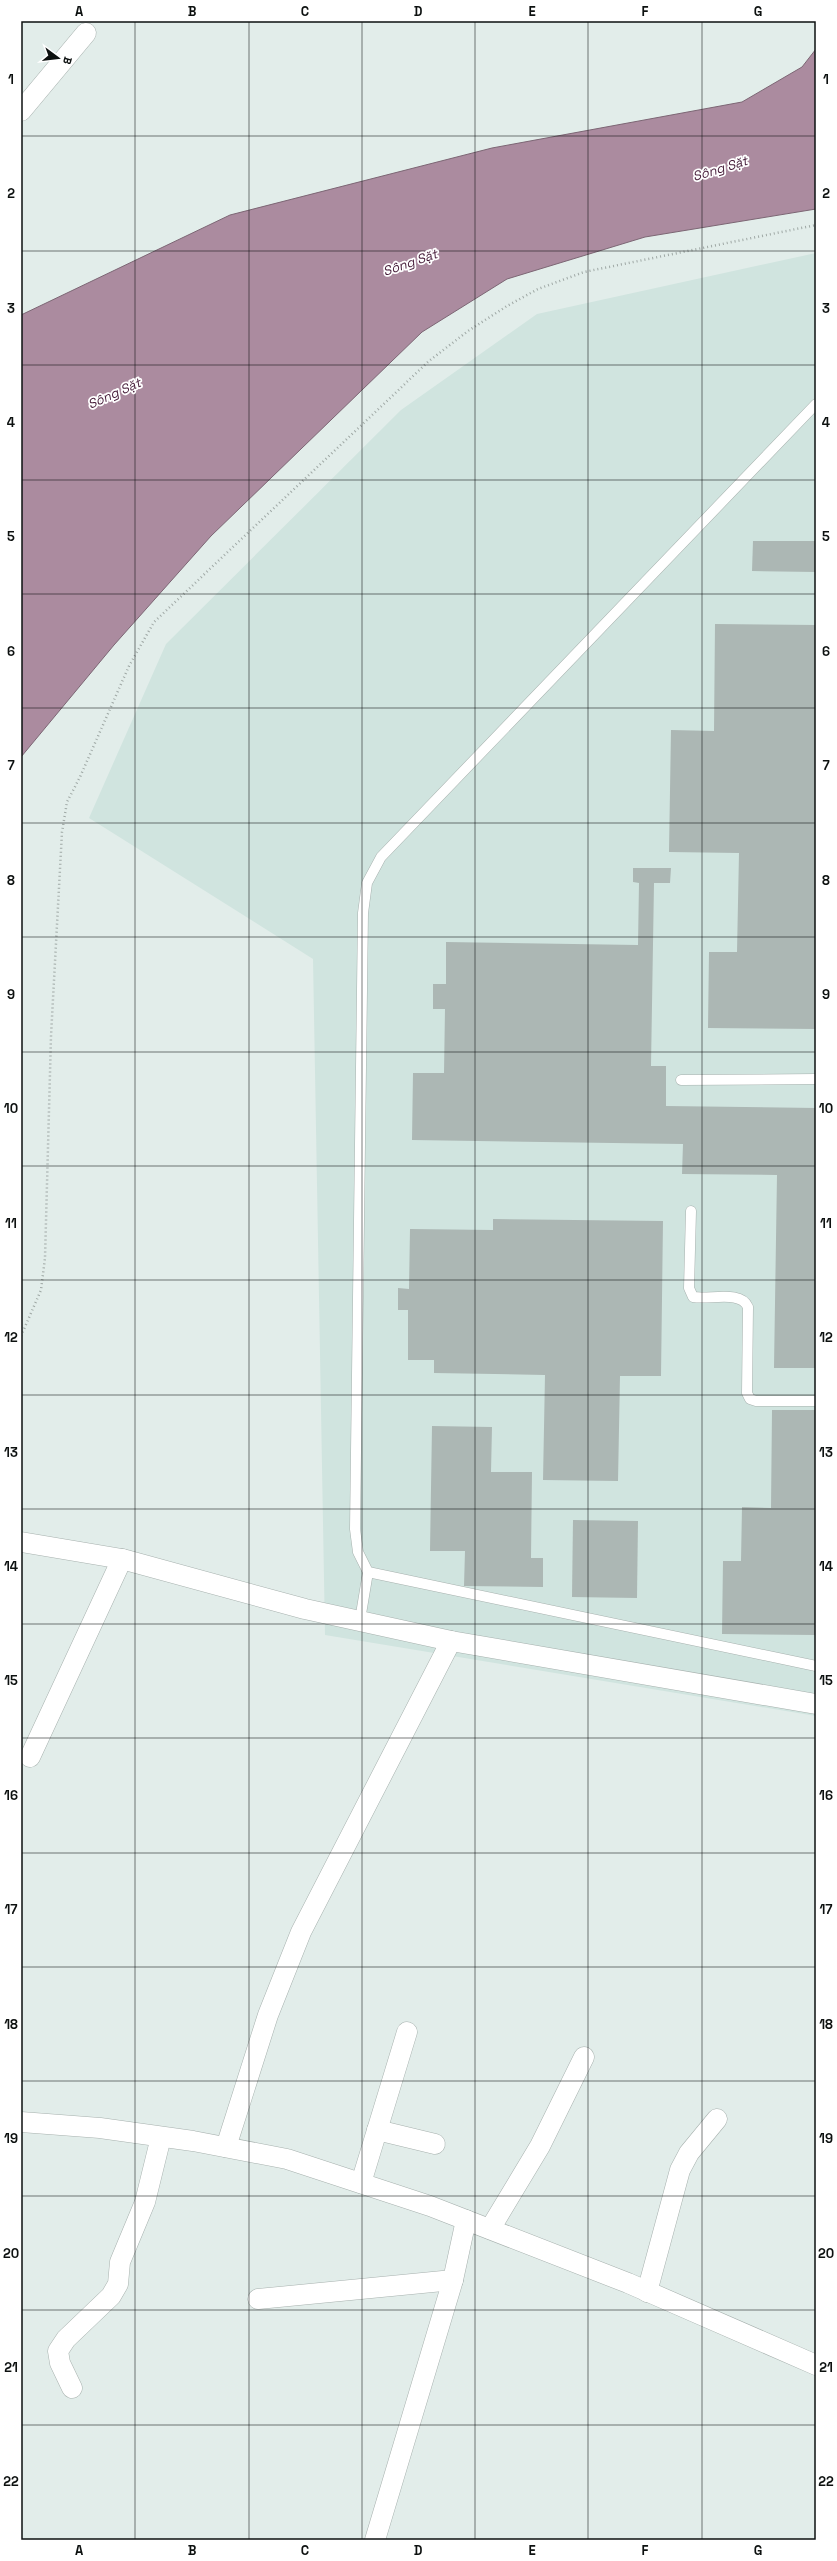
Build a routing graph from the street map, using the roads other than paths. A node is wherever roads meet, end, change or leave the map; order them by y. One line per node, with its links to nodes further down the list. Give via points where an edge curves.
1 (86, 33): 2 (street)
2 (21, 110)
3 (816, 404): 10 (lane, via 380,857 367,883 363,913 355,1529 358,1552)
4 (816, 1079): 5 (lane)
5 (681, 1080)
6 (691, 1211): 7 (lane, via 689,1288 693,1297 740,1297 746,1300 746,1392 750,1399)
7 (816, 1401)
8 (21, 1542): 9 (street)
9 (122, 1559): 11 (street, via 305,1609); 15 (street)
10 (368, 1572): 11 (lane); 13 (lane)
11 (360, 1620): 12 (street)
12 (451, 1642): 14 (street); 23 (street, via 301,1932 268,2015)
13 (816, 1666)
14 (816, 1704)
15 (30, 1757)
16 (407, 2032): 20 (street)
17 (584, 2057): 26 (street, via 540,2146)
18 (717, 2118): 28 (street, via 689,2152 680,2170)
19 (21, 2122): 21 (street, via 100,2128)
20 (377, 2130): 22 (street); 24 (street)
21 (161, 2137): 23 (street); 31 (street, via 145,2202 120,2262 118,2284 111,2296 66,2339 58,2351 60,2363)
22 (435, 2144)
23 (226, 2147): 24 (street, via 287,2159)
24 (361, 2183): 25 (street)
25 (466, 2220): 26 (street); 27 (street)
26 (490, 2229): 28 (street)
27 (453, 2280): 29 (street); 32 (street)
28 (647, 2292): 30 (street)
29 (258, 2299)
30 (816, 2365)
31 (72, 2388)
32 (375, 2540)

